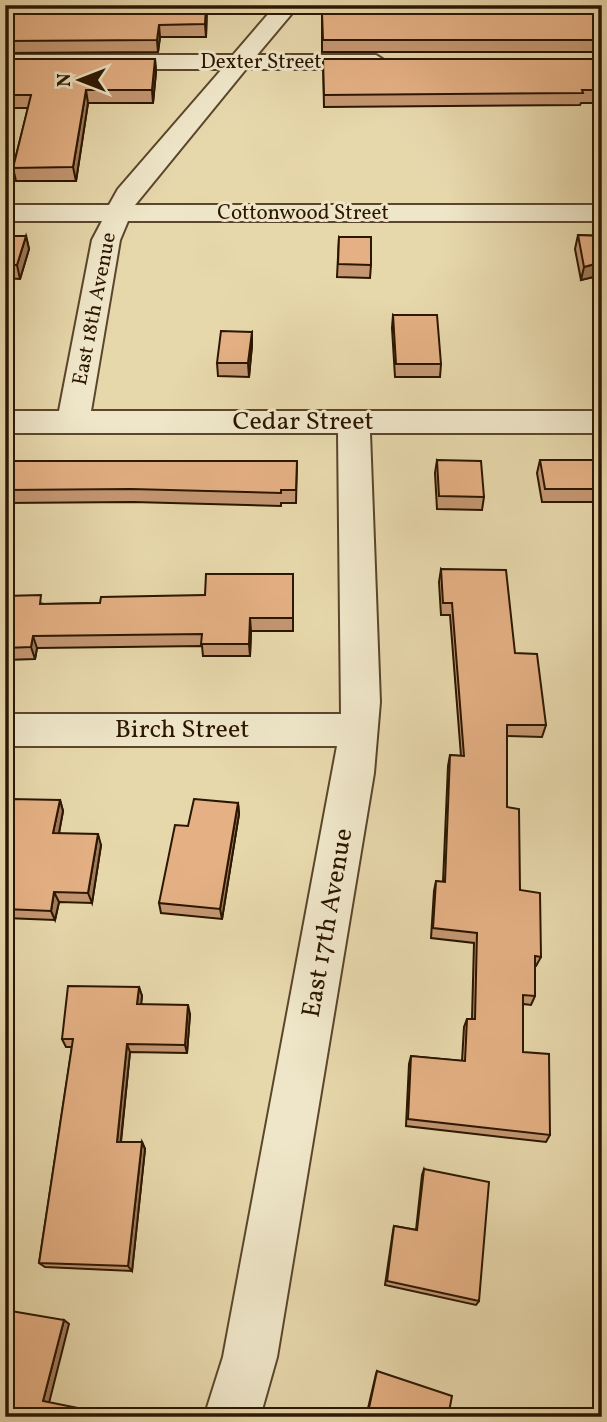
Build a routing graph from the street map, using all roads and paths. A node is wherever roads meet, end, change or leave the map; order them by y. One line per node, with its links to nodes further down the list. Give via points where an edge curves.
1 (288, 5): 3 (street, East 18th Avenue)
2 (5, 62): 3 (street, Dexter Street)
3 (239, 62): 4 (street, Dexter Street); 6 (street, East 18th Avenue)
4 (393, 62)
5 (5, 213): 6 (street, Cottonwood Street)
6 (116, 213): 7 (street, Cottonwood Street); 9 (street, East 18th Avenue, via 106,240)
7 (602, 213)
8 (5, 422): 9 (street, Cedar Street)
9 (73, 422): 10 (street, Cedar Street)
10 (354, 422): 11 (street, Cedar Street); 13 (street, East 17th Avenue)
11 (602, 422)
12 (5, 730): 13 (street, Birch Street)
13 (358, 730): 14 (street, East 17th Avenue, via 250,1357)
14 (232, 1417)

